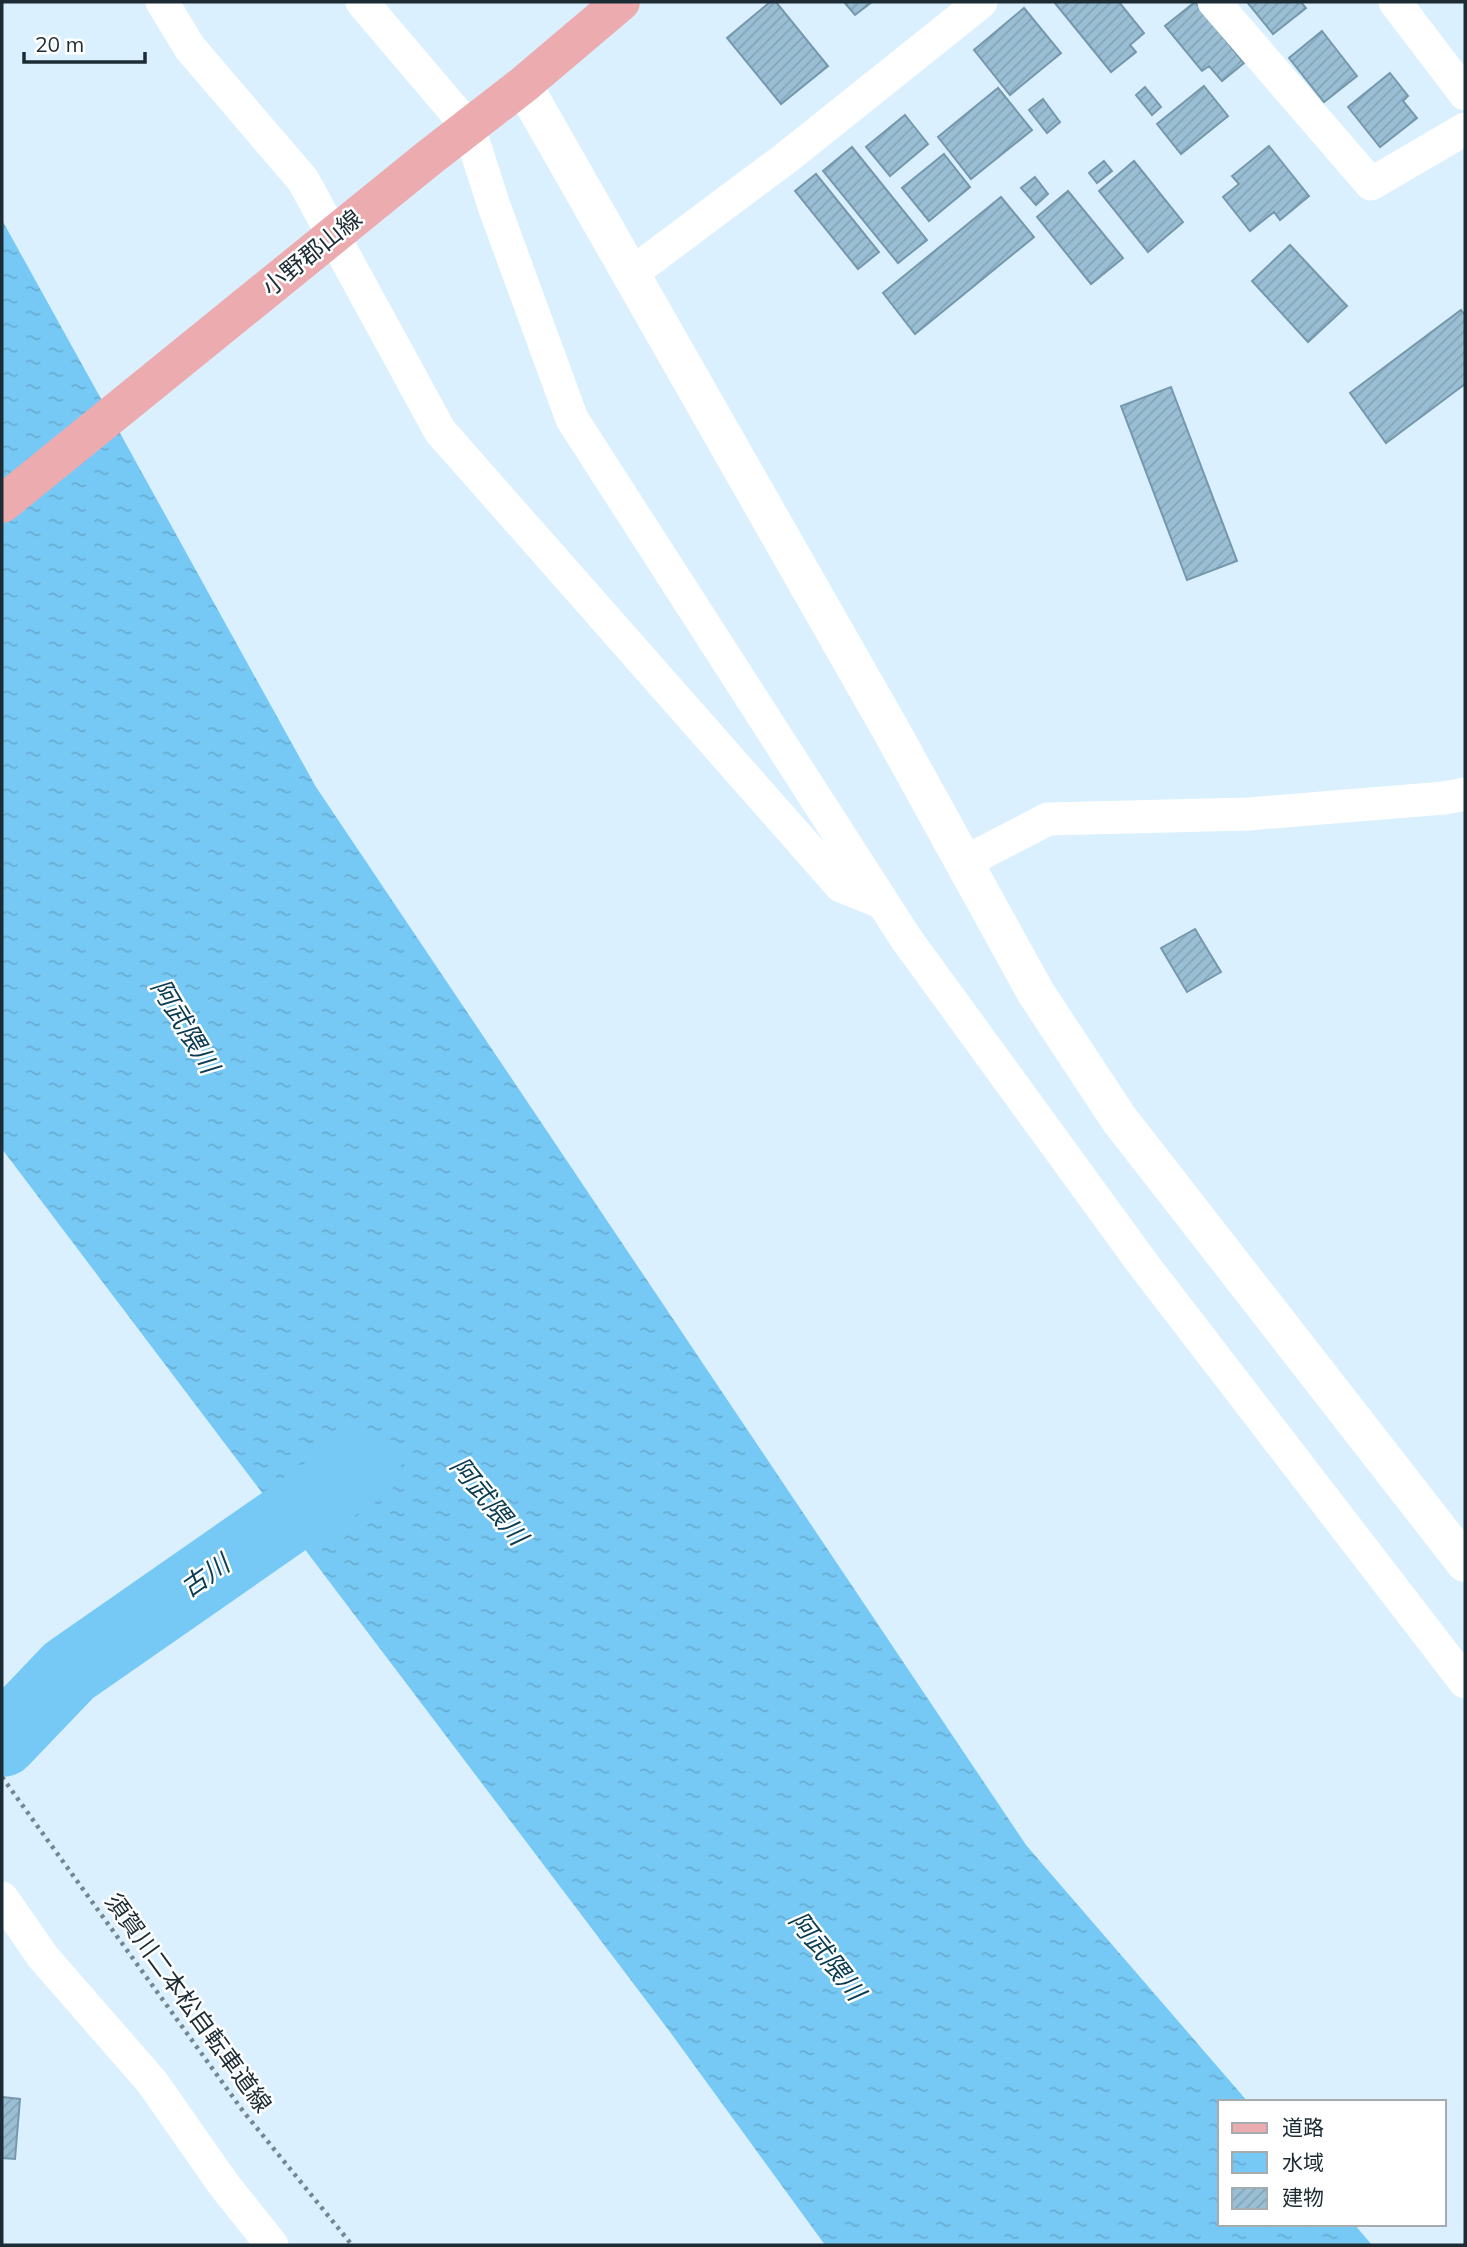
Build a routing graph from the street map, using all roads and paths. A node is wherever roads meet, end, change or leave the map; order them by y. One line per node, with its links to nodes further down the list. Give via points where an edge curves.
1 (162, 2): 17 (street, via 190,48 303,180 440,431 841,886)
2 (362, 2): 8 (street)
3 (389, 2): 8 (street)
4 (621, 2): 9 (main road, 小野郡山線)
5 (981, 2): 13 (street)
6 (1214, 2): 12 (street, via 1371,184)
7 (1395, 2): 10 (street)
8 (399, 47): 11 (street)
9 (523, 85): 11 (main road, 小野郡山線); 13 (street)
10 (1465, 94)
11 (469, 128): 14 (main road, 小野郡山線); 17 (street, via 572,419)
12 (1465, 129)
13 (632, 274): 16 (street)
14 (2, 504)
15 (1465, 794): 16 (street, via 1248,814 1048,819)
16 (963, 863): 18 (street, via 1036,993 1119,1119)
17 (883, 903): 19 (street, via 1143,1264)
18 (1465, 1563)
19 (1465, 1682)
20 (2, 1777): 23 (path, 須賀川二本松自転車道線, via 243,2111)
21 (2, 1898): 22 (street, via 43,1957 152,2082)
22 (264, 2240)
23 (352, 2245)

